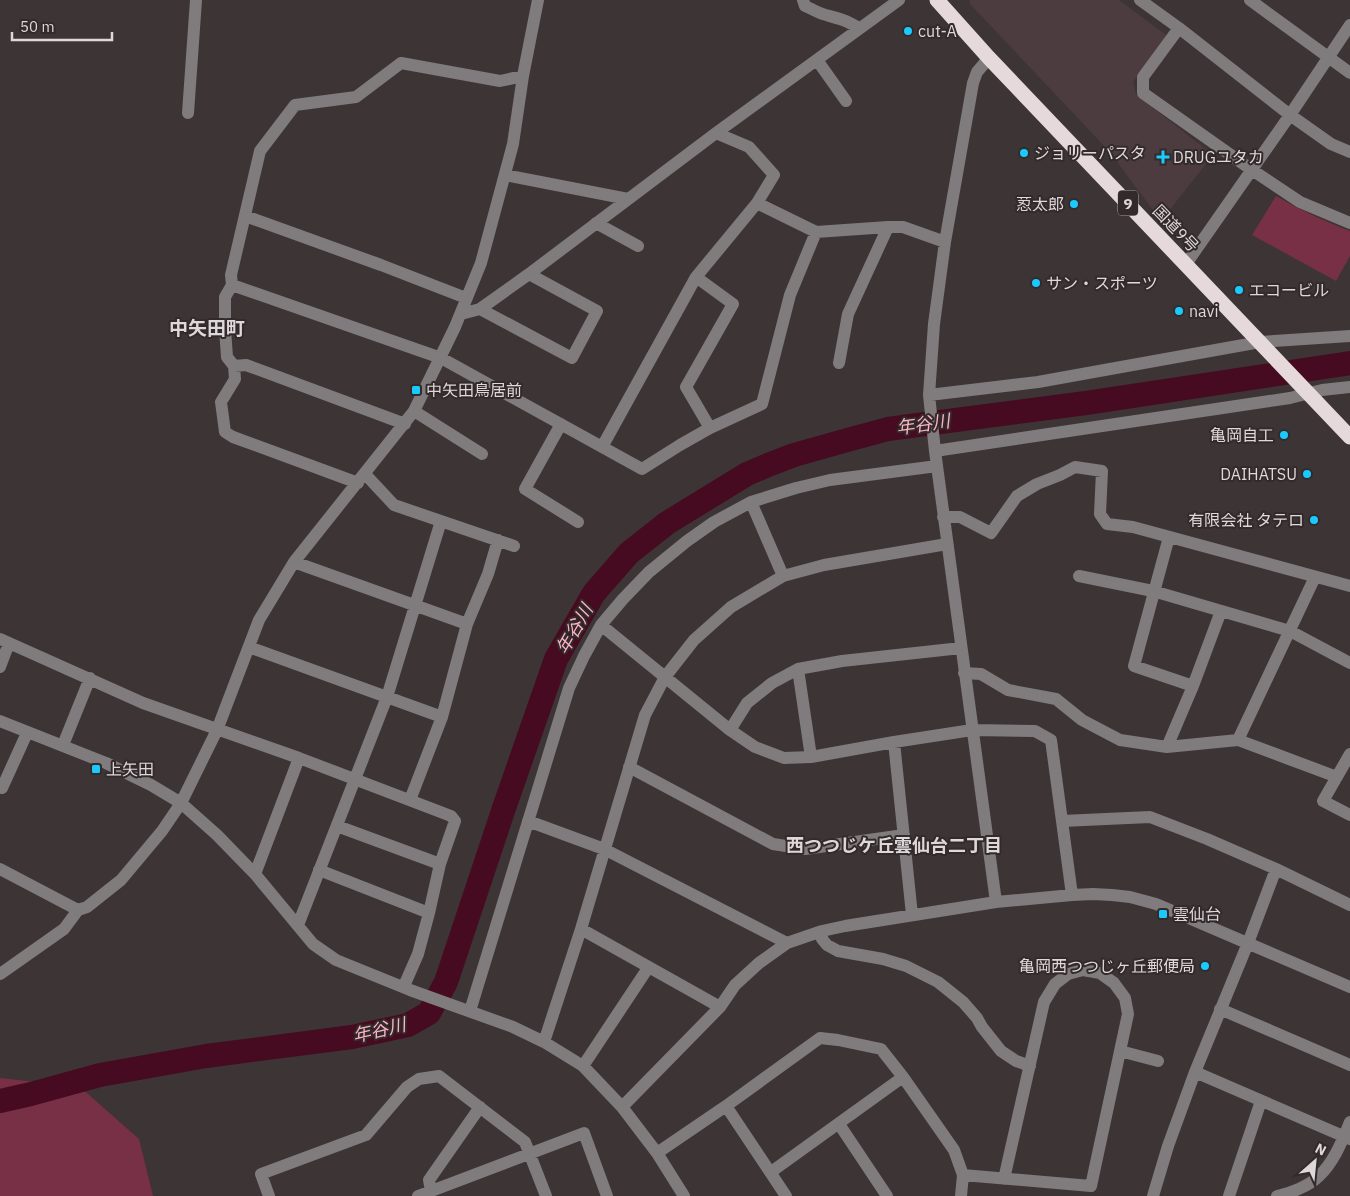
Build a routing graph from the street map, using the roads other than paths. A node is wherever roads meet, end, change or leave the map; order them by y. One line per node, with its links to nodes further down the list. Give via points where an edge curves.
1 (196, 0): 17 (street)
2 (538, 0): 15 (street)
3 (803, 0): 10 (street, via 805,6)
4 (900, 0): 10 (street)
5 (937, 0): 11 (highway, 国道9号 / 9)
6 (1140, 0): 9 (street)
7 (1250, 0): 12 (street)
8 (1350, 25): 12 (street)
9 (1179, 28): 18 (street); 21 (street, via 1143,78 1143,93)
10 (859, 29): 13 (street)
11 (989, 58): 30 (street, via 977,72 973,83); 32 (highway, 国道9号 / 9)
12 (1328, 58): 14 (street); 18 (street)
13 (817, 60): 16 (street); 19 (street)
14 (1350, 73)
15 (523, 76): 22 (street); 25 (street, via 500,81 401,63 356,97 295,105 260,151)
16 (846, 101)
17 (188, 113)
18 (1290, 115): 20 (street, via 1331,144); 21 (street)
19 (716, 133): 23 (street); 24 (street, via 749,147 774,175)
20 (1350, 152)
21 (1252, 170): 27 (street, via 1300,202); 32 (street)
22 (505, 175): 23 (street); 36 (street, via 481,263)
23 (628, 199): 26 (street)
24 (757, 202): 29 (street); 34 (street)
25 (245, 216): 35 (street, via 231,275); 36 (street)
26 (596, 223): 31 (street); 33 (street)
27 (1350, 223)
28 (888, 227): 29 (street); 30 (street, via 902,227); 42 (street, via 848,314)
29 (816, 232): 50 (street, via 790,295 762,404)
30 (945, 242): 46 (street, via 934,324)
31 (638, 246)
32 (1186, 264): 40 (highway, 国道9号 / 9)
33 (530, 274): 37 (street); 37 (street, via 597,311 572,358)
34 (696, 277): 50 (street, via 733,304 686,387); 53 (street)
35 (232, 285): 41 (street); 43 (street, via 225,297 225,329 227,357)
36 (466, 298): 38 (street)
37 (480, 309): 38 (street)
38 (461, 314): 41 (street)
39 (1350, 336): 40 (street)
40 (1264, 345): 45 (highway, 国道9号 / 9); 46 (street)
41 (441, 358): 47 (street); 49 (street)
42 (839, 364)
43 (234, 366): 48 (street, via 246,365); 56 (street, via 235,379 221,402 225,432)
44 (1350, 387): 45 (street)
45 (1306, 391): 51 (highway, 国道9号 / 9); 52 (street, via 1290,398)
46 (929, 399): 52 (street)
47 (414, 411): 48 (street); 54 (street)
48 (405, 424): 56 (street)
49 (561, 424): 53 (street); 60 (street, via 525,489)
50 (710, 428): 53 (street, via 642,469)
51 (1350, 436)
52 (934, 446): 55 (street)
53 (602, 447)
54 (482, 454)
55 (936, 466): 57 (street, via 830,480); 58 (street)
56 (361, 478): 59 (street, via 394,505); 65 (street)
57 (751, 502): 66 (street); 74 (street, via 714,522 649,572)
58 (943, 517): 61 (street, via 960,517 991,533 1017,496 1075,467 1102,470 1100,514 1107,524); 63 (street)
59 (441, 521): 62 (street); 71 (street)
60 (578, 522)
61 (1169, 537): 68 (street); 70 (street)
62 (498, 540): 64 (street); 73 (street)
63 (947, 544): 66 (street, via 824,564); 78 (street)
64 (514, 546)
65 (294, 562): 71 (street); 77 (street, via 259,620)
66 (784, 576): 83 (street, via 731,607 694,640)
67 (1079, 576): 70 (street)
68 (1315, 577): 69 (street); 75 (street)
69 (1350, 586)
70 (1153, 591): 72 (street); 85 (street, via 1134,666)
71 (415, 605): 73 (street); 86 (street)
72 (1221, 611): 75 (street); 85 (street)
73 (467, 624): 87 (street)
74 (601, 625): 83 (street); 107 (street, via 569,688)
75 (1290, 631): 79 (street); 93 (street)
76 (4, 641): 80 (street); 84 (street)
77 (249, 647): 86 (street); 89 (street)
78 (961, 648): 81 (street); 82 (street)
79 (1350, 663)
80 (0, 667)
81 (798, 669): 90 (street, via 772,682 747,703); 98 (street)
82 (964, 673): 91 (street); 96 (street, via 981,674 1008,690 1056,699 1082,720 1120,740)
83 (664, 677): 90 (street); 100 (street, via 645,714)
84 (90, 678): 89 (street, via 143,703); 95 (street)
85 (1193, 686): 96 (street)
86 (387, 697): 87 (street); 102 (street)
87 (442, 717): 104 (street)
88 (0, 721): 92 (street)
89 (217, 730): 99 (street); 105 (street)
90 (730, 730): 98 (street, via 755,747 784,758)
91 (972, 730): 94 (street); 108 (street, via 1035,731 1051,740); 118 (street)
92 (27, 733): 95 (street); 103 (street)
93 (1238, 740): 96 (street); 101 (street)
94 (894, 742): 98 (street); 110 (street)
95 (63, 745): 105 (street, via 151,785)
96 (1167, 747)
97 (1350, 754): 101 (street)
98 (811, 757)
99 (299, 758): 102 (street); 116 (street)
100 (629, 767): 110 (street, via 773,844 805,849); 111 (street)
101 (1337, 777): 106 (street, via 1323,800)
102 (354, 780): 104 (street); 109 (street)
103 (0, 787)
104 (410, 800): 112 (street, via 451,816 455,822)
105 (181, 803): 116 (street); 120 (street, via 121,880 87,907)
106 (1350, 815)
107 (528, 821): 111 (street); 134 (street)
108 (1062, 821): 114 (street, via 1150,817); 117 (street)
109 (336, 826): 112 (street); 115 (street)
110 (904, 835): 122 (street)
111 (604, 849): 124 (street); 126 (street)
112 (440, 864): 121 (street)
113 (0, 869): 120 (street)
114 (1276, 869): 119 (street); 127 (street)
115 (319, 870): 121 (street); 123 (street)
116 (255, 874): 123 (street)
117 (1072, 895): 118 (street); 127 (street, via 1112,895 1144,900)
118 (996, 902): 122 (street)
119 (1350, 905)
120 (78, 910): 129 (street, via 64,929)
121 (429, 913): 131 (street)
122 (912, 915): 125 (street)
123 (298, 925): 131 (street, via 313,944 336,960)
124 (581, 929): 128 (street); 135 (street)
125 (822, 931): 126 (street); 140 (street, via 826,944 838,951 906,966 938,982 968,1007 1001,1051)
126 (786, 943): 132 (street, via 735,985)
127 (1248, 943): 130 (street); 133 (street)
128 (648, 968): 132 (street); 139 (street)
129 (0, 974)
130 (1350, 987)
131 (407, 988): 134 (street)
132 (720, 1007): 146 (street)
133 (1220, 1009): 138 (street); 141 (street)
134 (470, 1011): 135 (street)
135 (544, 1042): 139 (street)
136 (1120, 1051): 137 (street); 140 (street, via 1128,1014 1125,998 1114,983 1100,973 1083,970 1068,974 1055,984 1044,1002); 154 (street, via 1091,1186)
137 (1158, 1061)
138 (1350, 1065)
139 (583, 1066): 146 (street)
140 (1030, 1066): 154 (street)
141 (1195, 1072): 143 (street); 164 (street)
142 (903, 1076): 144 (street, via 881,1049 820,1038); 148 (street); 153 (street, via 954,1150)
143 (1261, 1100): 149 (street); 165 (street)
144 (726, 1106): 150 (street); 152 (street)
145 (480, 1107): 151 (street, via 524,1142); 155 (street, via 429,1180); 156 (street, via 439,1076 419,1079 407,1087 366,1135 261,1174)
146 (622, 1107): 150 (street)
147 (1350, 1122): 149 (street)
148 (839, 1124): 152 (street); 162 (street)
149 (1347, 1137): 166 (street, via 1319,1177 1293,1192)
150 (657, 1153): 160 (street)
151 (529, 1154): 155 (street); 158 (street); 159 (street, via 584,1133)
152 (771, 1172): 161 (street)
153 (963, 1176): 154 (street); 163 (street)
154 (1004, 1179)
155 (430, 1191): 157 (street)
156 (269, 1196)
157 (418, 1196)
158 (546, 1196)
159 (607, 1196)
160 (684, 1196)
161 (786, 1196)
162 (887, 1196)
163 (962, 1196)
164 (1153, 1196)
165 (1230, 1196)
166 (1277, 1196)

